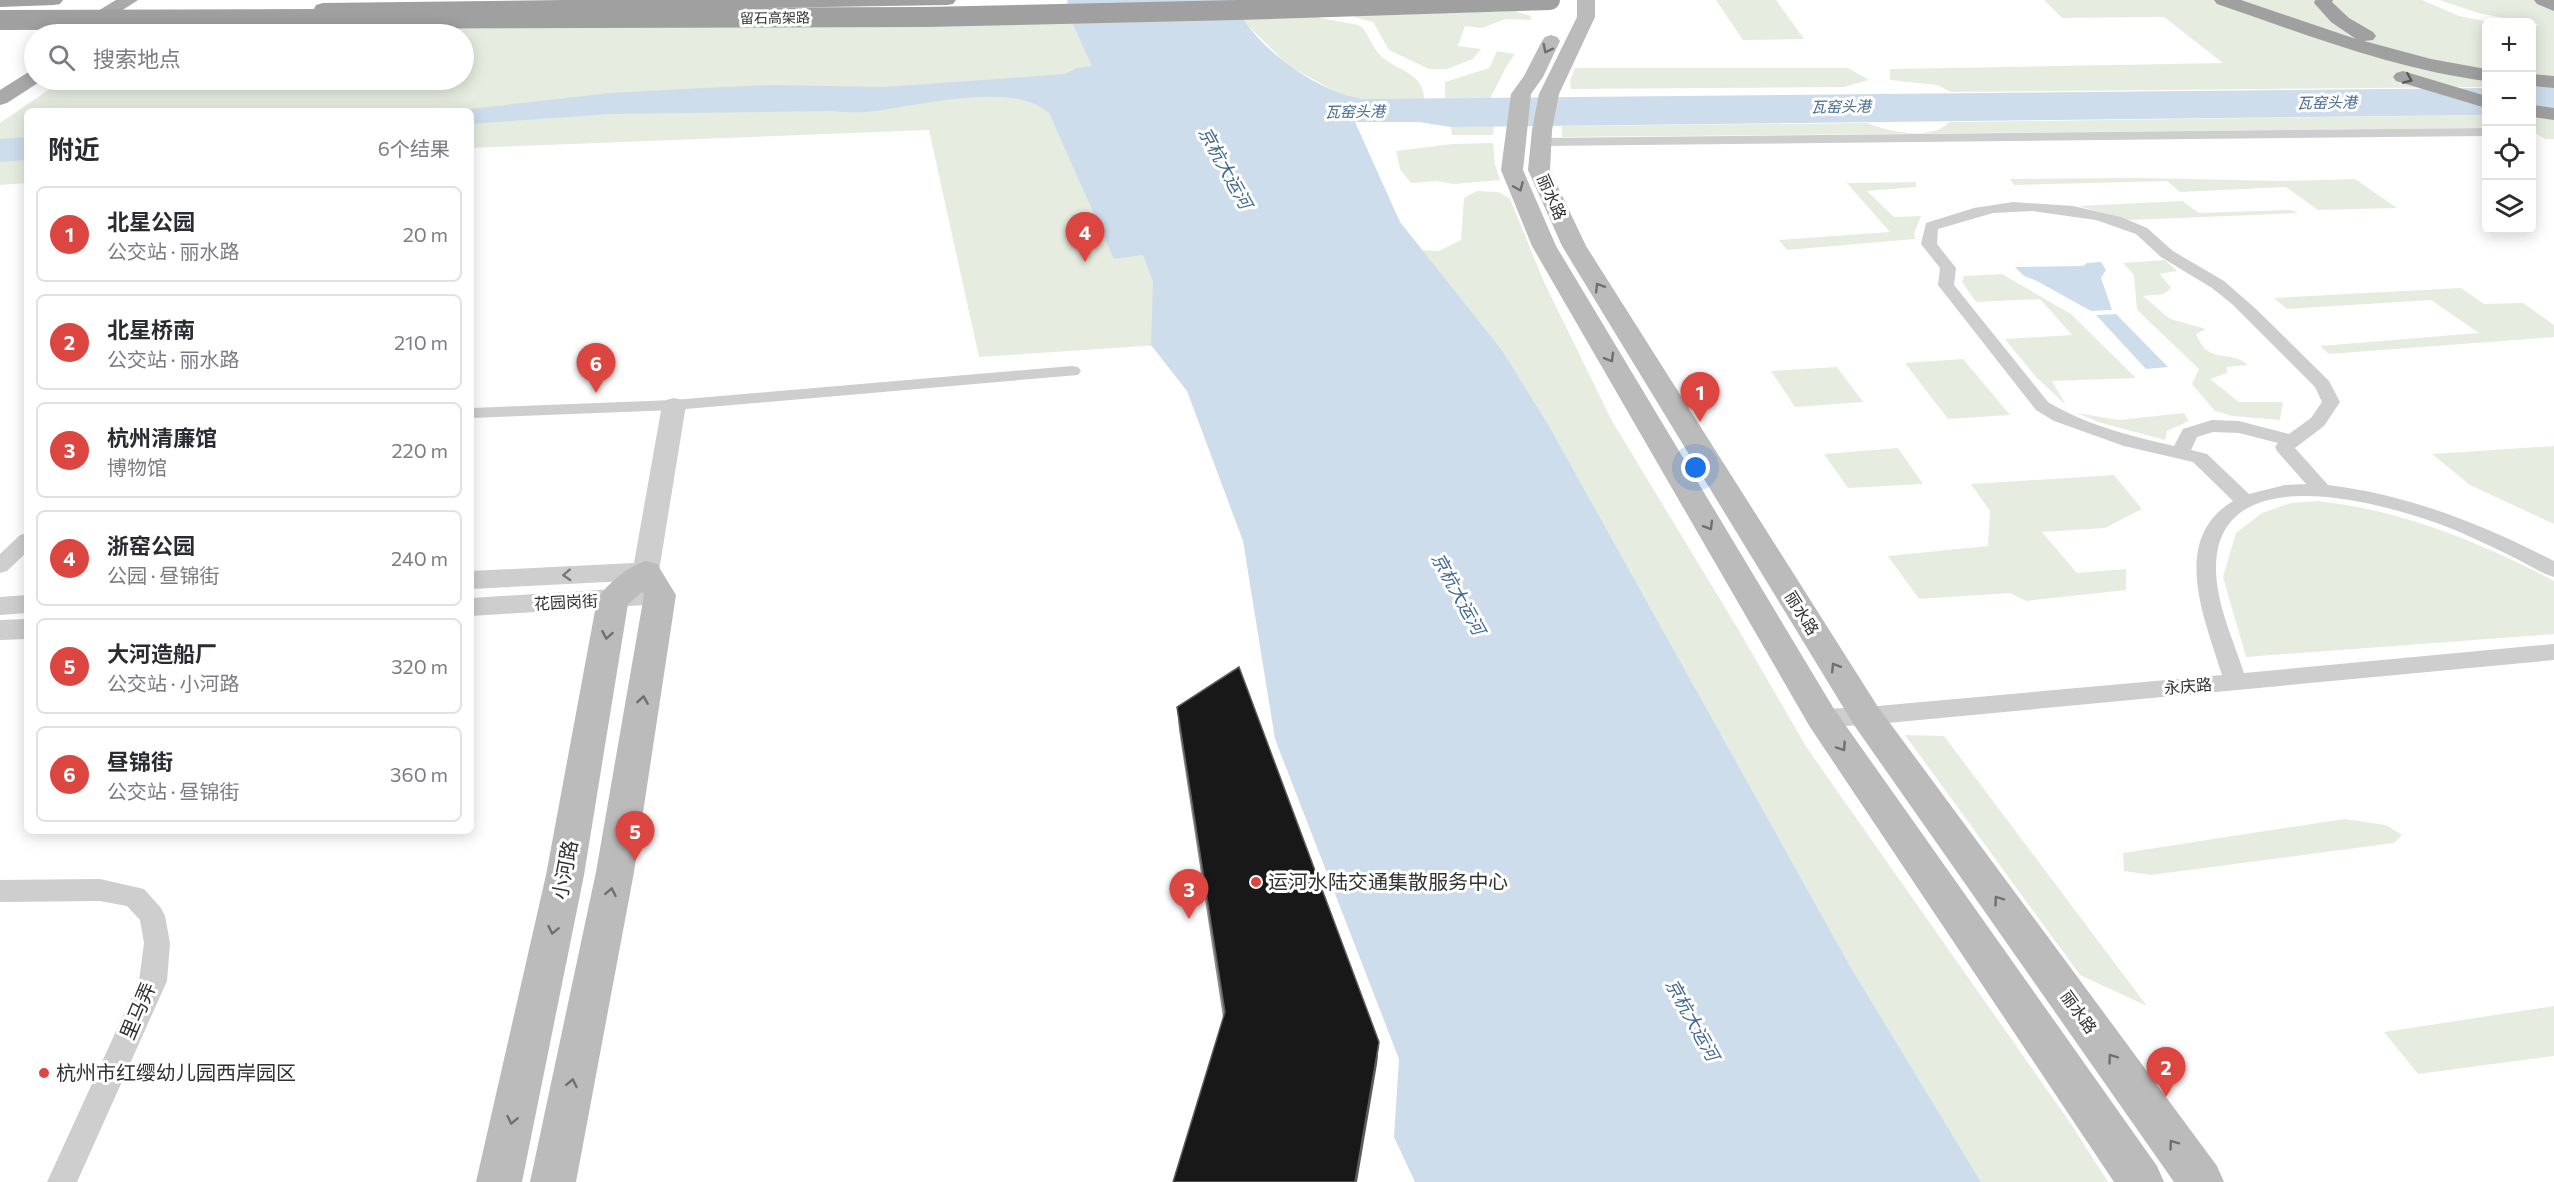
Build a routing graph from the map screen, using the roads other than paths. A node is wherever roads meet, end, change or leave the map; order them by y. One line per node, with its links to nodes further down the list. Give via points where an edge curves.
1 (54, 0): 11 (highway)
2 (153, 0): 14 (main road)
3 (447, 0): 15 (highway)
4 (947, 0): 16 (highway)
5 (1328, 0): 10 (main road)
6 (1586, 0): 37 (main road, 丽水路, via 1586,17)
7 (2223, 0): 18 (highway)
8 (2324, 0): 24 (highway, via 2334,17 2388,45)
9 (2543, 0): 13 (highway)
10 (1271, 1): 16 (main road, via 567,12)
11 (0, 2)
12 (1560, 3): 19 (highway, 留石高架路, bridge, via 709,19)
13 (2554, 5)
14 (126, 7): 16 (main road); 17 (main road); 20 (main road); 21 (main road)
15 (0, 8)
16 (315, 9)
17 (0, 14)
18 (2279, 19): 27 (highway, via 2362,47); 33 (highway, one-way to 33, via 2418,83)
19 (0, 20)
20 (93, 24)
21 (109, 24)
22 (1558, 27): 37 (main road, 丽水路, one-way to 37, via 1521,94)
23 (24, 64): 28 (main road)
24 (2482, 67)
25 (2536, 71): 26 (highway)
26 (2554, 71)
27 (2482, 74)
28 (0, 80)
29 (2536, 80): 30 (highway)
30 (2554, 82)
31 (24, 83): 32 (main road)
32 (0, 99)
33 (2482, 101)
34 (2536, 112): 35 (highway)
35 (2554, 114)
36 (2482, 132): 37 (street)
37 (1533, 133): 58 (main road, 丽水路, one-way to 37, via 1574,246 1539,170); 59 (main road, 丽水路, one-way to 59, via 1512,170 1544,246)
38 (1072, 371): 39 (street)
39 (674, 405): 40 (street); 49 (street)
40 (474, 413)
41 (2293, 441): 42 (street, via 2239,427 2212,426 2190,433); 42 (street, via 2318,422 2331,402 2323,385 2225,290 2168,254 2147,235 2103,216 2038,205 1968,213 1931,226 1929,244 1948,268 1946,285 2042,406 2086,427); 43 (street, via 2284,447)
42 (2180, 453): 44 (street, via 2200,458)
43 (2324, 492): 44 (street, via 2295,490); 47 (street, via 2356,495 2433,516)
44 (2246, 503): 57 (street, via 2226,515 2209,541 2205,583)
45 (24, 543): 46 (street)
46 (0, 566)
47 (2554, 570)
48 (474, 580): 49 (street, 花园岗街, one-way to 48)
49 (653, 583): 50 (main road); 63 (main road, one-way to 49, via 615,872)
50 (613, 600): 53 (street, 花园岗街); 62 (main road, 小河路, one-way to 62, via 565,875)
51 (24, 604): 52 (street)
52 (0, 606)
53 (474, 607)
54 (24, 629): 55 (street)
55 (0, 630)
56 (2554, 652): 57 (street, 永庆路)
57 (2236, 682): 58 (street, 永庆路)
58 (1866, 716): 59 (street, 永庆路); 65 (main road, 丽水路, one-way to 58)
59 (1822, 718): 64 (main road, 丽水路, one-way to 64)
60 (0, 891): 61 (street, 里马弄, via 100,890 135,897 152,916 157,944 153,981)
61 (62, 1182)
62 (499, 1182)
63 (553, 1182)
64 (2141, 1182)
65 (2201, 1182)

